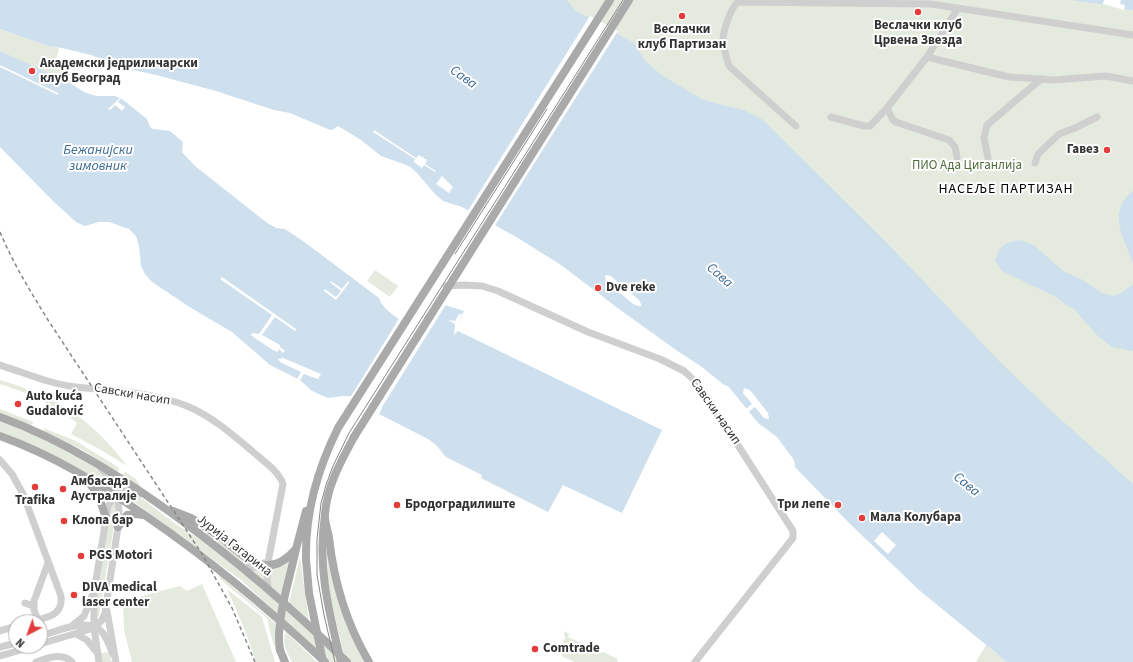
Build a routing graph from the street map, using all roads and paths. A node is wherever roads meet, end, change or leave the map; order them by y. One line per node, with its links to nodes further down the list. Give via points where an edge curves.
1 (610, 0): 25 (main road, via 338,428 320,467)
2 (630, 0): 28 (main road, bridge, via 354,437 333,481)
3 (739, 0): 4 (street, via 931,4); 12 (street, via 732,9 723,38 724,53 729,66)
4 (958, 8): 5 (street); 6 (street)
5 (1133, 35)
6 (927, 57): 7 (street, via 1003,75); 9 (street)
7 (1041, 79): 8 (street, via 1106,76); 14 (street, via 987,125 984,138)
8 (1133, 81)
9 (887, 108): 10 (street, via 870,126); 13 (street, via 896,122 949,140 955,147)
10 (831, 117)
11 (1097, 117): 15 (street, via 1059,134 1038,154)
12 (796, 126)
13 (957, 157)
14 (988, 158)
15 (1036, 163)
16 (446, 286): 57 (street, Савски насип, via 482,286 498,291 588,332 678,368 696,382 734,439 793,531 793,538)
17 (0, 365): 32 (street, Савски насип, via 75,387 104,389 170,401 195,410 223,428 282,480 283,487)
18 (0, 417): 21 (main road, Јурија Гагарина, via 70,447)
19 (0, 436): 22 (main road, Јурија Гагарина, via 46,455)
20 (0, 460): 33 (street, via 12,474 23,494)
21 (96, 462): 23 (street, via 107,475); 24 (main road, Јурија Гагарина)
22 (82, 474): 23 (main road, Јурија Гагарина); 29 (main road, via 97,492)
23 (116, 495): 24 (street, via 131,491); 27 (main road, Јурија Гагарина); 29 (street, via 108,507); 30 (street, via 119,509)
24 (148, 496): 26 (main road, Јурија Гагарина)
25 (310, 506): 31 (main road, via 302,524); 53 (main road, bridge, via 306,552 308,579)
26 (167, 510): 31 (main road, bridge, via 191,518 255,563 281,563); 34 (main road, Јурија Гагарина)
27 (144, 515): 30 (main road, via 128,515); 53 (main road, Јурија Гагарина, via 228,576 277,617)
28 (324, 515): 54 (main road, bridge, via 322,570); 56 (main road, bridge, via 334,575 348,619)
29 (106, 518): 36 (street)
30 (118, 527): 39 (street)
31 (296, 549): 52 (main road, bridge, via 280,621 280,650)
32 (269, 557): 34 (street, via 259,567); 35 (street, Савски насип)
33 (48, 563): 38 (street); 41 (street, via 61,596 61,605 55,614)
34 (242, 566): 35 (main road, Јурија Гагарина)
35 (268, 588): 55 (main road, Јурија Гагарина)
36 (94, 592): 42 (street); 43 (street, via 84,616)
37 (25, 603): 38 (street)
38 (33, 606): 40 (street)
39 (106, 607): 42 (street, via 103,617); 47 (street)
40 (36, 614)
41 (48, 616)
42 (94, 627): 43 (street, via 85,624); 45 (street); 47 (street, via 102,632); 48 (street)
43 (70, 628): 44 (street)
44 (48, 634)
45 (76, 634): 46 (street); 48 (street, via 90,642)
46 (48, 642)
47 (113, 654): 51 (street)
48 (98, 659)
49 (36, 662): 50 (street, via 60,656)
50 (72, 662)
51 (116, 662)
52 (285, 662)
53 (324, 662)
54 (341, 662)
55 (348, 662)
56 (369, 662)
57 (695, 662)

